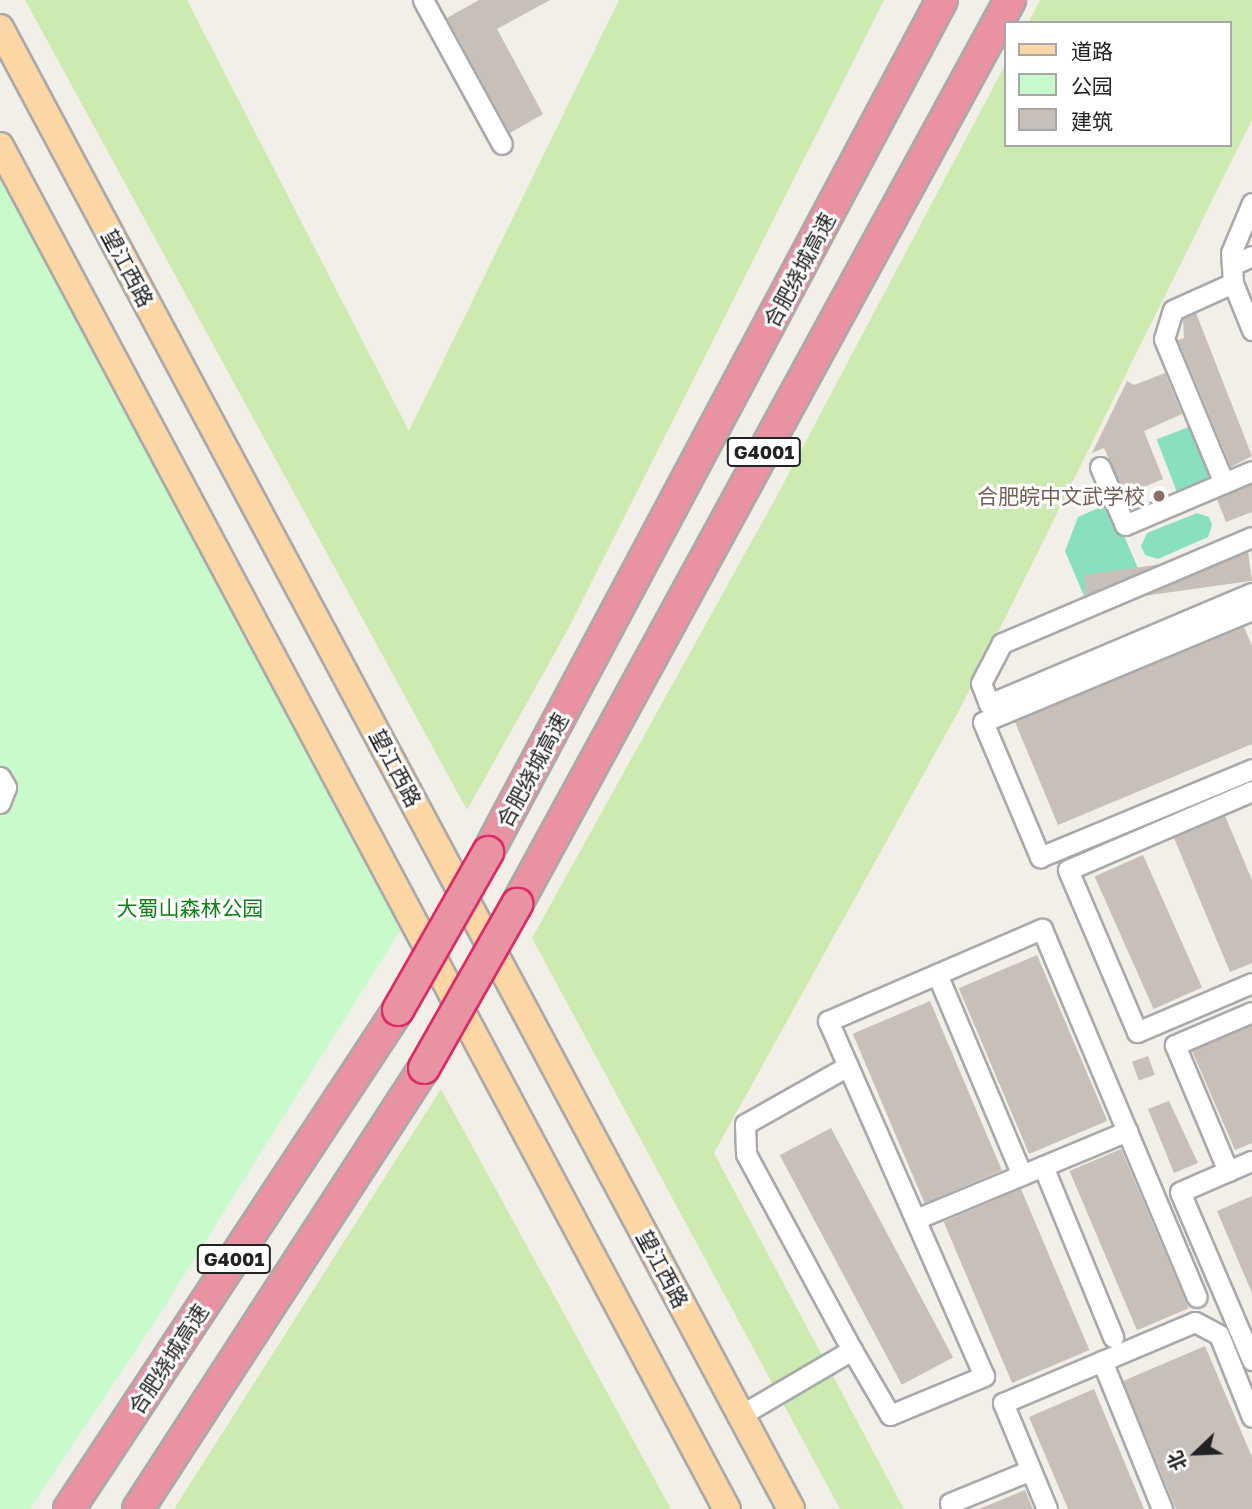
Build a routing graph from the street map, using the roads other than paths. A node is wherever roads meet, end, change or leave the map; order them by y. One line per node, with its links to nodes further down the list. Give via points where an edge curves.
1 (423, 0): 5 (street)
2 (942, 0): 39 (highway, 合肥绕城高速 / G4001, bridge, via 488,852 398,1010)
3 (1010, 0): 40 (highway, G4001, bridge, via 424,1068)
4 (0, 28): 36 (main road, 望江西路)
5 (502, 144)
6 (0, 146): 41 (main road)
7 (1252, 203): 9 (street)
8 (1252, 256): 9 (street)
9 (1232, 267): 10 (street); 13 (street, via 1172,310 1164,339)
10 (1252, 330)
11 (1100, 467): 13 (street, via 1125,525)
12 (1252, 471): 13 (street)
13 (1224, 483)
14 (1252, 537): 15 (street, via 1002,643 981,683 989,704)
15 (1252, 593)
16 (1252, 610): 17 (street, via 983,722 1040,857)
17 (1252, 769)
18 (0, 777): 20 (street, via 6,787)
19 (1252, 791): 22 (street, via 1068,870 1137,1032)
20 (0, 803)
21 (937, 974): 24 (street, via 828,1021); 25 (street, via 1042,929); 29 (street)
22 (1252, 983)
23 (1252, 1012): 28 (street, via 1175,1045)
24 (848, 1066): 30 (street); 33 (street, via 745,1124 746,1154)
25 (1127, 1131): 27 (street); 31 (street)
26 (1252, 1161): 28 (street)
27 (1043, 1166): 29 (street); 32 (street)
28 (1228, 1171): 34 (street, via 1180,1192)
29 (1022, 1175): 30 (street)
30 (915, 1219): 33 (street, via 984,1376 890,1415)
31 (1197, 1297)
32 (1113, 1337)
33 (852, 1350): 36 (street)
34 (1252, 1360)
35 (1102, 1361): 37 (street, via 1195,1322 1219,1335); 38 (street, via 1003,1403); 45 (street)
36 (741, 1415): 42 (main road, 望江西路)
37 (1252, 1416)
38 (1031, 1470): 43 (street, via 950,1503); 44 (street)
39 (69, 1509)
40 (138, 1509)
41 (727, 1509)
42 (791, 1509)
43 (952, 1509)
44 (1047, 1509)
45 (1162, 1509)

